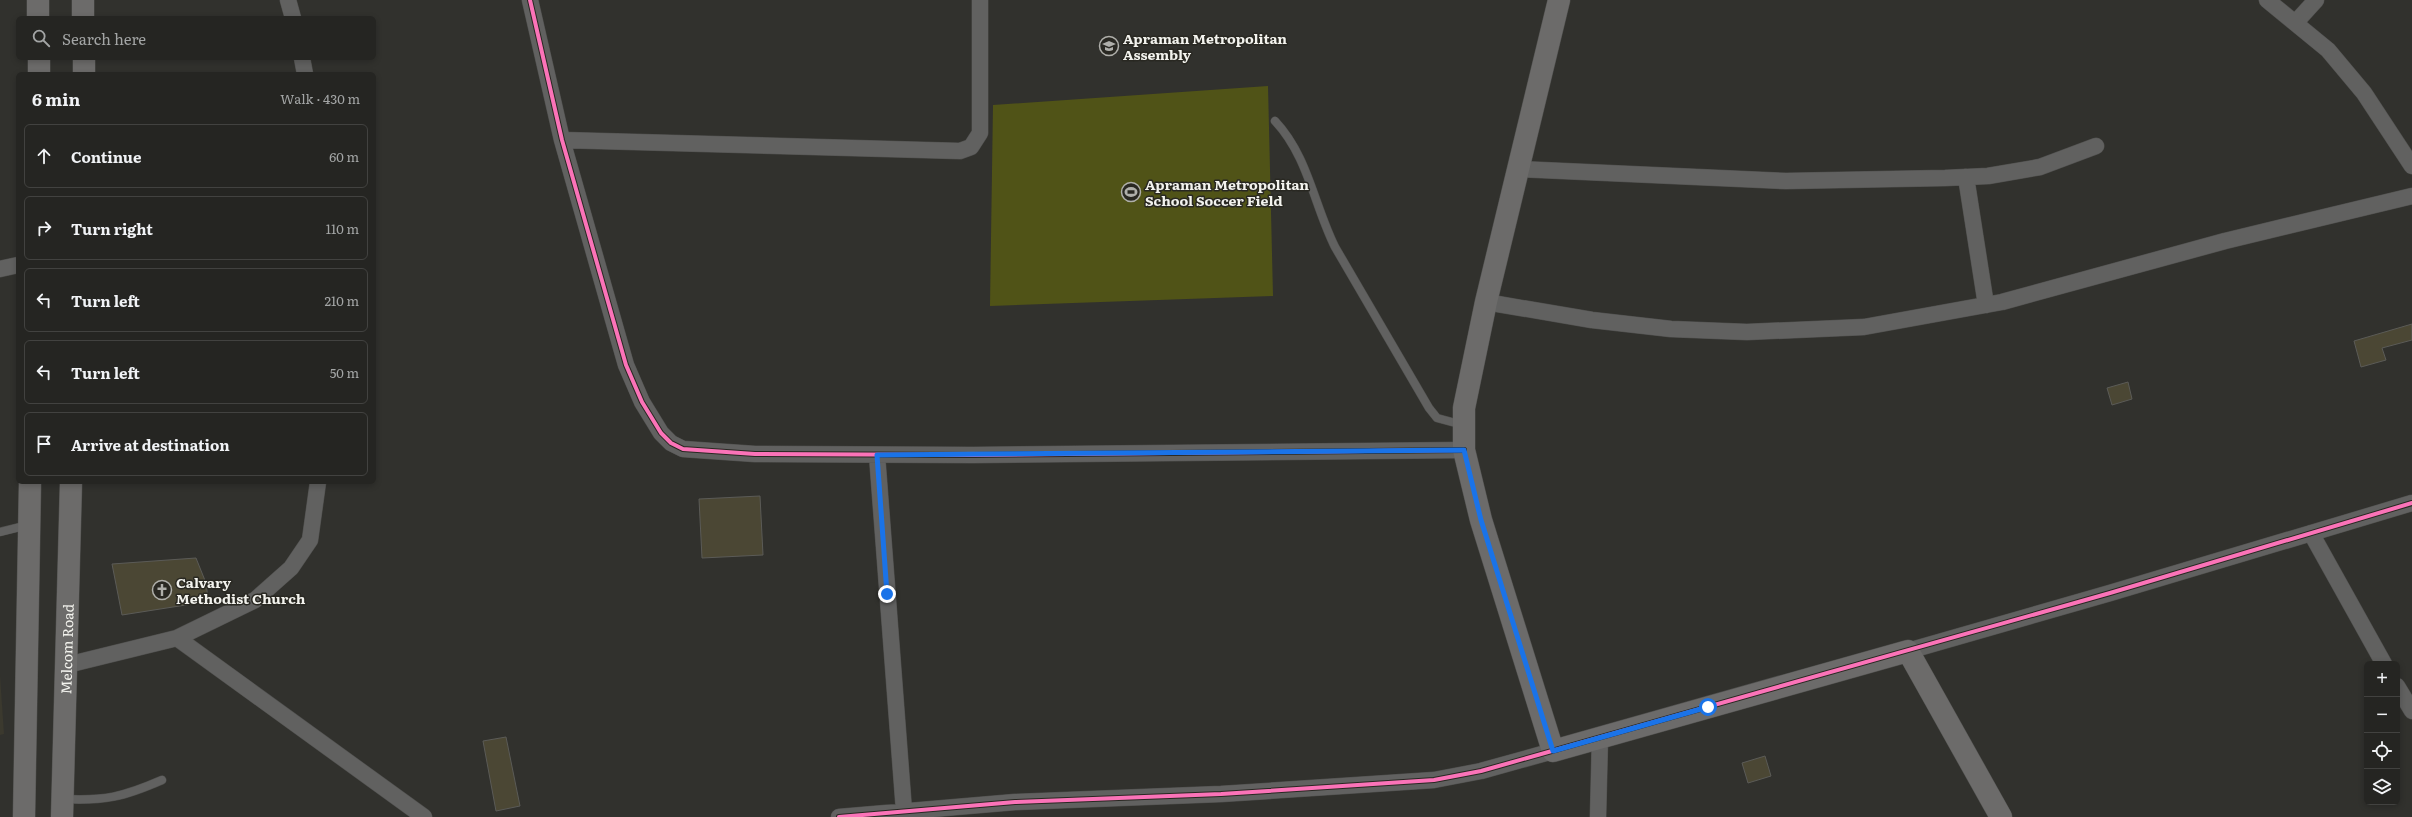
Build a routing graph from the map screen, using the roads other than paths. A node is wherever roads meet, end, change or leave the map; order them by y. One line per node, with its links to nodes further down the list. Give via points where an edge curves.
1 (38, 0): 9 (street)
2 (83, 0): 10 (street)
3 (288, 0): 11 (street)
4 (530, 0): 20 (street)
5 (980, 0): 20 (street, via 980,133 971,147 960,151)
6 (1559, 0): 23 (street)
7 (2267, 0): 12 (street)
8 (2316, 0): 12 (street)
9 (38, 16)
10 (83, 16)
11 (292, 16)
12 (2296, 22): 22 (street, via 2328,50 2364,93)
13 (39, 60): 16 (street)
14 (84, 60): 17 (street)
15 (302, 60): 18 (street)
16 (39, 72)
17 (84, 72)
18 (305, 72)
19 (1275, 121): 30 (lane, via 1289,136 1300,156 1324,226 1335,247 1429,408 1437,418)
20 (562, 140): 32 (street, via 626,365 642,402 661,433 671,443 683,449 755,454)
21 (2096, 146): 24 (street, via 2040,167 1988,176)
22 (2412, 166)
23 (1519, 169): 24 (street, via 1786,181); 28 (street)
24 (1966, 176): 29 (street)
25 (2412, 196): 29 (street, via 2225,241)
26 (16, 265): 27 (street)
27 (0, 268)
28 (1486, 302): 29 (street, via 1592,320 1671,329 1747,332 1864,326); 30 (street, via 1464,408)
29 (1986, 305)
30 (1464, 425): 31 (street)
31 (1464, 450): 32 (street); 47 (street, via 1481,520)
32 (877, 455): 50 (street)
33 (30, 484): 37 (street)
34 (71, 484): 43 (street, Melcom Road)
35 (318, 484): 40 (street, via 310,540 291,568 255,600)
36 (2412, 503): 39 (street)
37 (30, 525): 38 (lane); 51 (street)
38 (0, 532)
39 (2311, 533): 41 (street); 42 (street)
40 (177, 638): 43 (street); 52 (street)
41 (1908, 650): 46 (street); 55 (street)
42 (2382, 661)
43 (67, 665): 49 (street, Melcom Road)
44 (2400, 691): 45 (street)
45 (2412, 711)
46 (1600, 737): 47 (street); 54 (street)
47 (1553, 751): 50 (street, via 1481,771 1434,780 1221,794 1015,802)
48 (162, 780): 49 (lane, via 126,795)
49 (62, 808)
50 (904, 811): 53 (street)
51 (24, 817)
52 (424, 817)
53 (839, 817)
54 (1598, 817)
55 (2001, 817)

